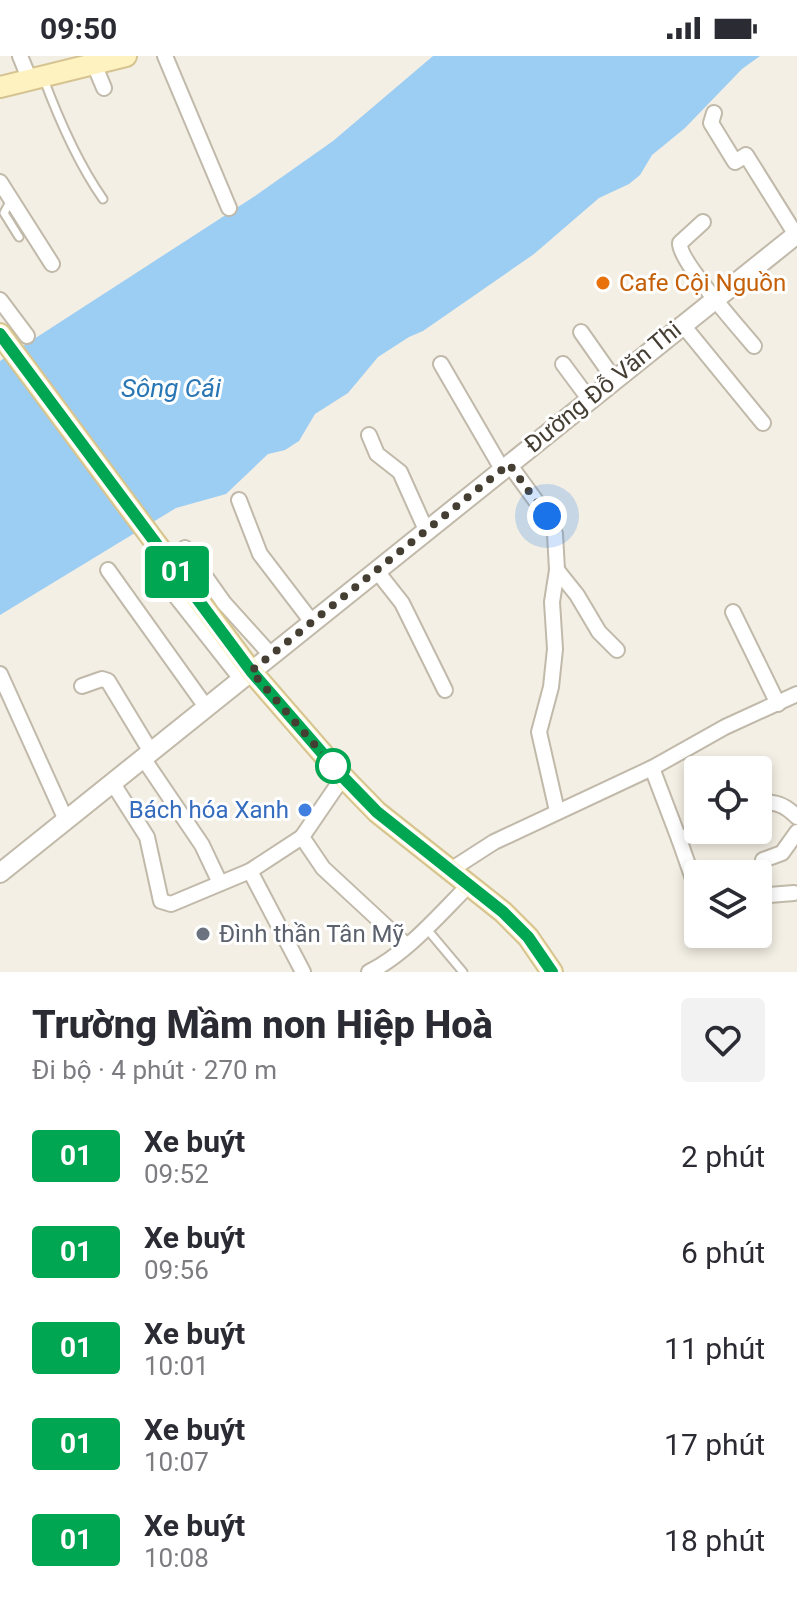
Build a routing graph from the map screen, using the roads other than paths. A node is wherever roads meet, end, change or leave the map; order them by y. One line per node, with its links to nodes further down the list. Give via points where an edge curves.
1 (20, 56): 5 (street)
2 (126, 56): 4 (main road)
3 (165, 56): 12 (street)
4 (94, 64): 5 (main road); 7 (street)
5 (36, 76): 6 (main road); 10 (lane)
6 (0, 87)
7 (104, 88)
8 (714, 113): 14 (street, via 712,127 722,144 735,162 746,155)
9 (0, 182): 11 (street)
10 (103, 199)
11 (11, 200): 15 (lane, via 4,213); 16 (street)
12 (229, 208)
13 (703, 222): 17 (street, via 679,246)
14 (797, 235): 17 (street, Đường Đỗ Văn Thi)
15 (19, 237)
16 (52, 264)
17 (715, 298): 19 (street, Đường Đỗ Văn Thi); 23 (street)
18 (0, 300): 22 (street)
19 (682, 324): 26 (street, Đường Đỗ Văn Thi); 28 (street)
20 (581, 332): 26 (street)
21 (0, 334): 43 (main road, via 211,618)
22 (27, 336)
23 (754, 346)
24 (441, 364): 30 (street)
25 (563, 364): 27 (street)
26 (614, 379): 27 (street, Đường Đỗ Văn Thi)
27 (589, 399): 30 (street, Đường Đỗ Văn Thi)
28 (763, 423)
29 (369, 435): 32 (street, via 377,454 400,472)
30 (505, 466): 32 (street, Đường Đỗ Văn Thi); 37 (street, via 552,524)
31 (239, 500): 39 (street, via 260,554)
32 (426, 530): 36 (street, Đường Đỗ Văn Thi)
33 (185, 548): 41 (street, via 224,603)
34 (152, 566): 43 (street)
35 (108, 570): 48 (street)
36 (376, 570): 39 (street, Đường Đỗ Văn Thi); 45 (street, via 402,603)
37 (557, 570): 40 (street); 54 (street, via 551,687 539,732)
38 (733, 612): 47 (street)
39 (312, 622): 41 (street, Đường Đỗ Văn Thi)
40 (617, 650)
41 (271, 655): 43 (street, Đường Đỗ Văn Thi)
42 (0, 674): 56 (street)
43 (246, 675): 48 (street, Đường Đỗ Văn Thi); 51 (main road)
44 (82, 686): 49 (street, via 108,681)
45 (445, 690)
46 (797, 694): 47 (street)
47 (778, 704): 50 (street)
48 (206, 707): 49 (street, Đường Đỗ Văn Thi)
49 (147, 755): 52 (street, Đường Đỗ Văn Thi); 66 (street)
50 (652, 768): 54 (street); 60 (street)
51 (343, 777): 58 (street); 64 (main road)
52 (112, 782): 56 (street, Đường Đỗ Văn Thi); 66 (street, via 147,837 161,901 171,904)
53 (772, 802): 55 (street)
54 (557, 811): 64 (street)
55 (797, 817)
56 (66, 820): 65 (street, Đường Đỗ Văn Thi)
57 (797, 832): 62 (street, via 782,853)
58 (302, 837): 63 (street); 71 (street, via 323,868)
59 (684, 837): 60 (street)
60 (679, 839): 61 (street)
61 (686, 860)
62 (763, 860)
63 (250, 871): 66 (street); 73 (street)
64 (449, 871): 67 (main road)
65 (0, 873)
66 (220, 883)
67 (468, 886): 70 (street); 76 (main road, via 528,937)
68 (794, 893): 69 (street)
69 (772, 895)
70 (426, 928): 71 (street); 75 (lane)
71 (406, 945): 72 (street)
72 (387, 967): 74 (street)
73 (303, 972)
74 (369, 972)
75 (463, 972)
76 (552, 972)

